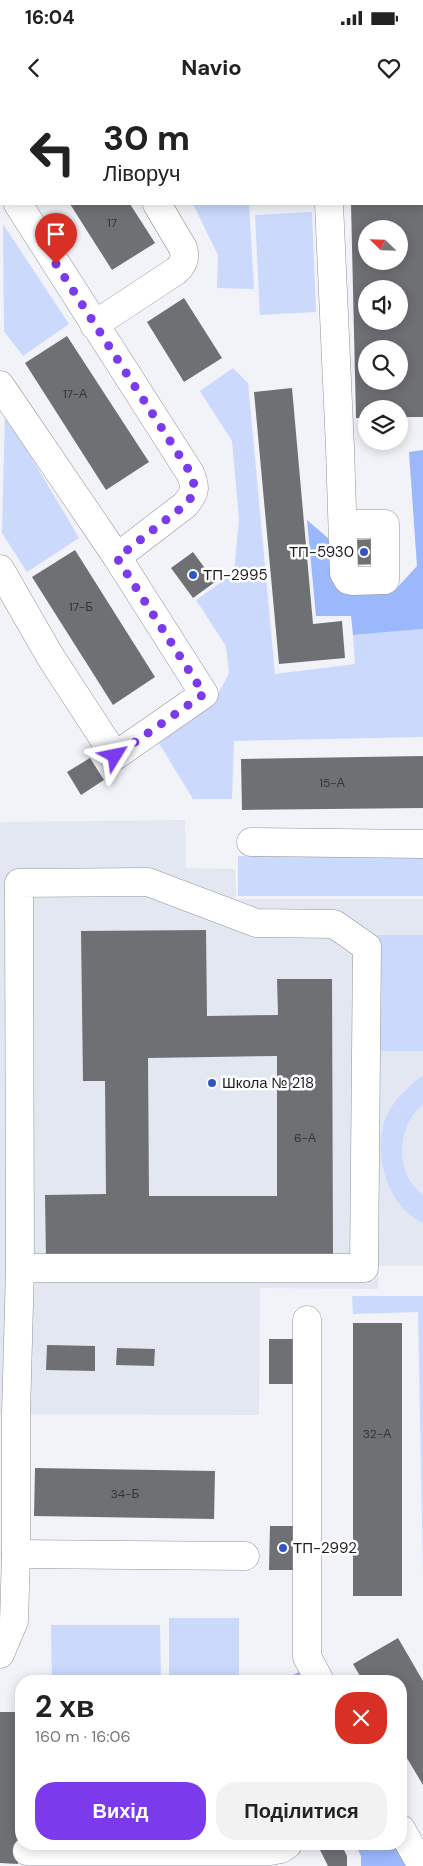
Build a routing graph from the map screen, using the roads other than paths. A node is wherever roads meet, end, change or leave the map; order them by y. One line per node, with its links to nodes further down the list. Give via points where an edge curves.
1 (19, 205): 4 (lane)
2 (158, 205): 4 (lane, via 183,248 186,255 183,264)
3 (329, 205): 6 (lane)
4 (94, 325): 7 (lane, via 195,484 185,505)
5 (0, 385): 7 (lane)
6 (342, 524)
7 (117, 558): 8 (lane, via 204,694 115,756 50,656)
8 (0, 569)
9 (251, 842): 10 (lane)
10 (423, 844)
11 (20, 1268): 11 (lane, via 364,1268 367,947 334,924 256,924 148,882 19,884); 13 (lane)
12 (306, 1320): 16 (lane, via 307,1657)
13 (16, 1554): 14 (lane); 15 (lane, via 14,1620)
14 (245, 1556)
15 (0, 1654)
16 (317, 1675)
17 (407, 1840): 20 (lane)
18 (274, 1850): 19 (lane)
19 (26, 1853)
20 (422, 1866)

